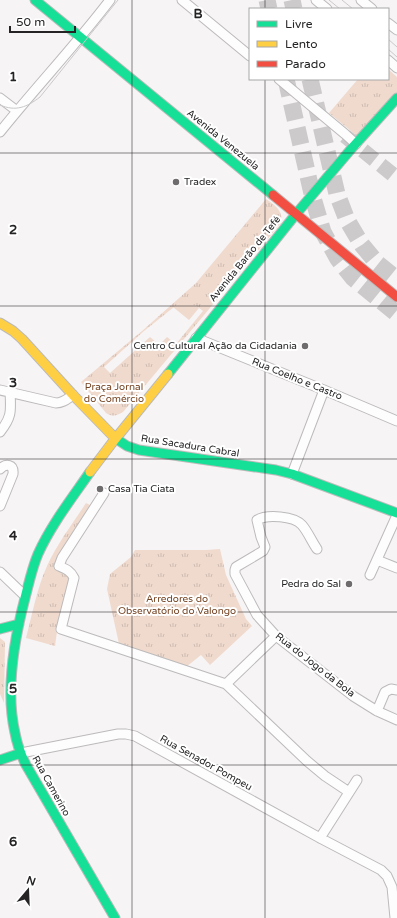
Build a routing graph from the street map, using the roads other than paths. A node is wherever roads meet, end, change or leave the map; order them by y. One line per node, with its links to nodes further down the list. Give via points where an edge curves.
1 (35, 0): 10 (main road, Avenida Venezuela)
2 (110, 0): 10 (street)
3 (182, 0): 11 (street)
4 (316, 0): 6 (street)
5 (361, 0): 7 (street)
6 (326, 8)
7 (371, 8)
8 (389, 24): 9 (street)
9 (397, 30)
10 (81, 37): 17 (street); 20 (main road, Avenida Venezuela)
11 (249, 55)
12 (389, 61): 13 (street)
13 (397, 68)
14 (279, 80): 19 (street)
15 (0, 98): 17 (street)
16 (397, 98): 19 (main road, Avenida Barão de Tefé)
17 (17, 111): 18 (street)
18 (0, 132)
19 (356, 144): 20 (main road, Avenida Barão de Tefé)
20 (296, 214): 21 (main road, Avenida Venezuela); 23 (main road, Avenida Barão de Tefé)
21 (397, 297)
22 (0, 323): 27 (main road, Rua Sacadura Cabral, via 22,339)
23 (196, 338): 25 (street, Rua Coelho e Castro); 30 (main road, Avenida Barão de Tefé)
24 (0, 390): 26 (street)
25 (324, 390): 28 (street, Rua Coelho e Castro); 32 (street)
26 (10, 392): 27 (street, via 56,403 64,402); 29 (street, via 10,414)
27 (73, 395): 30 (main road, Rua Sacadura Cabral)
28 (397, 421)
29 (0, 432)
30 (115, 438): 32 (main road, Rua Sacadura Cabral, via 139,450); 41 (main road, Rua Camerino, via 44,541)
31 (0, 470): 34 (street, via 7,465 13,470)
32 (292, 474): 35 (main road, Rua Sacadura Cabral)
33 (104, 493): 45 (street, via 59,566 74,578 61,629)
34 (0, 506)
35 (397, 514): 37 (street)
36 (317, 549): 44 (street, Rua do Jogo da Bola, via 298,522 272,516 257,520 265,549 236,567 235,573 257,615)
37 (377, 560): 38 (street); 40 (street)
38 (397, 568)
39 (0, 572): 41 (street)
40 (370, 576)
41 (25, 596): 42 (main road, Rua Camerino)
42 (18, 624): 43 (main road); 49 (main road, Rua Camerino, via 12,695 14,729)
43 (0, 629)
44 (276, 636): 45 (street); 47 (street, Rua do Jogo da Bola, via 353,696)
45 (226, 684): 52 (street, via 324,776)
46 (397, 690): 47 (street, via 385,692)
47 (377, 710): 48 (street, Rua do Jogo da Bola)
48 (397, 720)
49 (21, 753): 50 (main road, Rua Senador Pompeu); 53 (street, Rua Senador Pompeu, via 118,734 135,736); 54 (main road, Rua Camerino)
50 (0, 760)
51 (357, 780): 52 (street)
52 (349, 792): 53 (street)
53 (320, 838): 55 (street, Rua Senador Pompeu, via 381,870 387,876 392,887)
54 (115, 918)
55 (395, 918)

